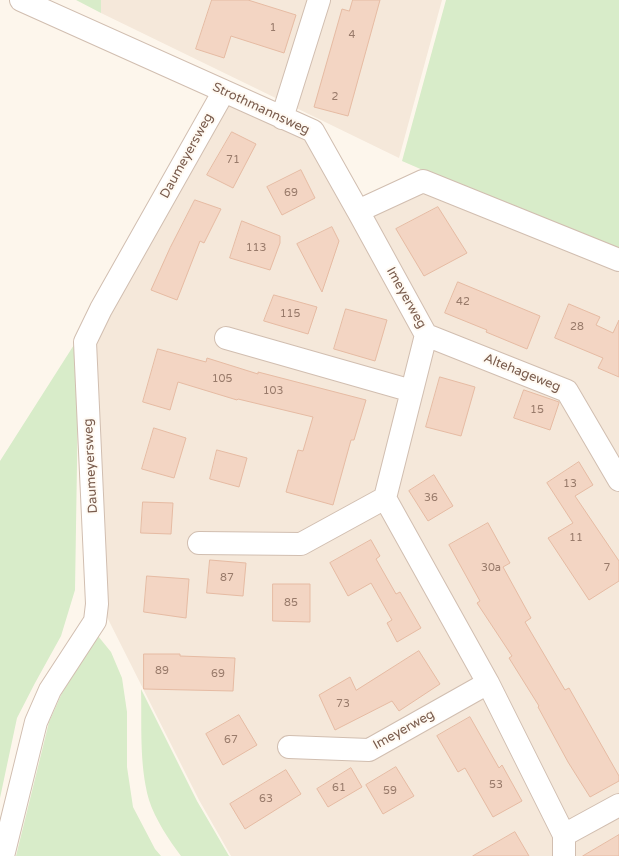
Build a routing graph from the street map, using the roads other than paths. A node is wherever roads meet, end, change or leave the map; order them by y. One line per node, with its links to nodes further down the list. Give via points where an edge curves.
1 (20, 0): 3 (street, Strothmannsweg)
2 (319, 0): 4 (street)
3 (224, 91): 4 (street, Strothmannsweg); 17 (street, Daumeyersweg, via 85,342 97,604 95,621 50,690 36,722)
4 (282, 118): 5 (street, Strothmannsweg, via 312,131)
5 (358, 211): 6 (street, via 423,181); 7 (street, Imeyerweg)
6 (619, 260)
7 (426, 335): 9 (street, Imeyerweg); 10 (street, Altehageweg, via 567,391)
8 (226, 338): 9 (street)
9 (412, 391): 11 (street, Imeyerweg)
10 (619, 480)
11 (385, 498): 12 (street, via 301,544); 13 (street)
12 (199, 543)
13 (488, 683): 14 (street, Imeyerweg, via 369,750); 16 (street)
14 (289, 747)
15 (619, 805): 16 (street)
16 (564, 846)
17 (3, 856)

